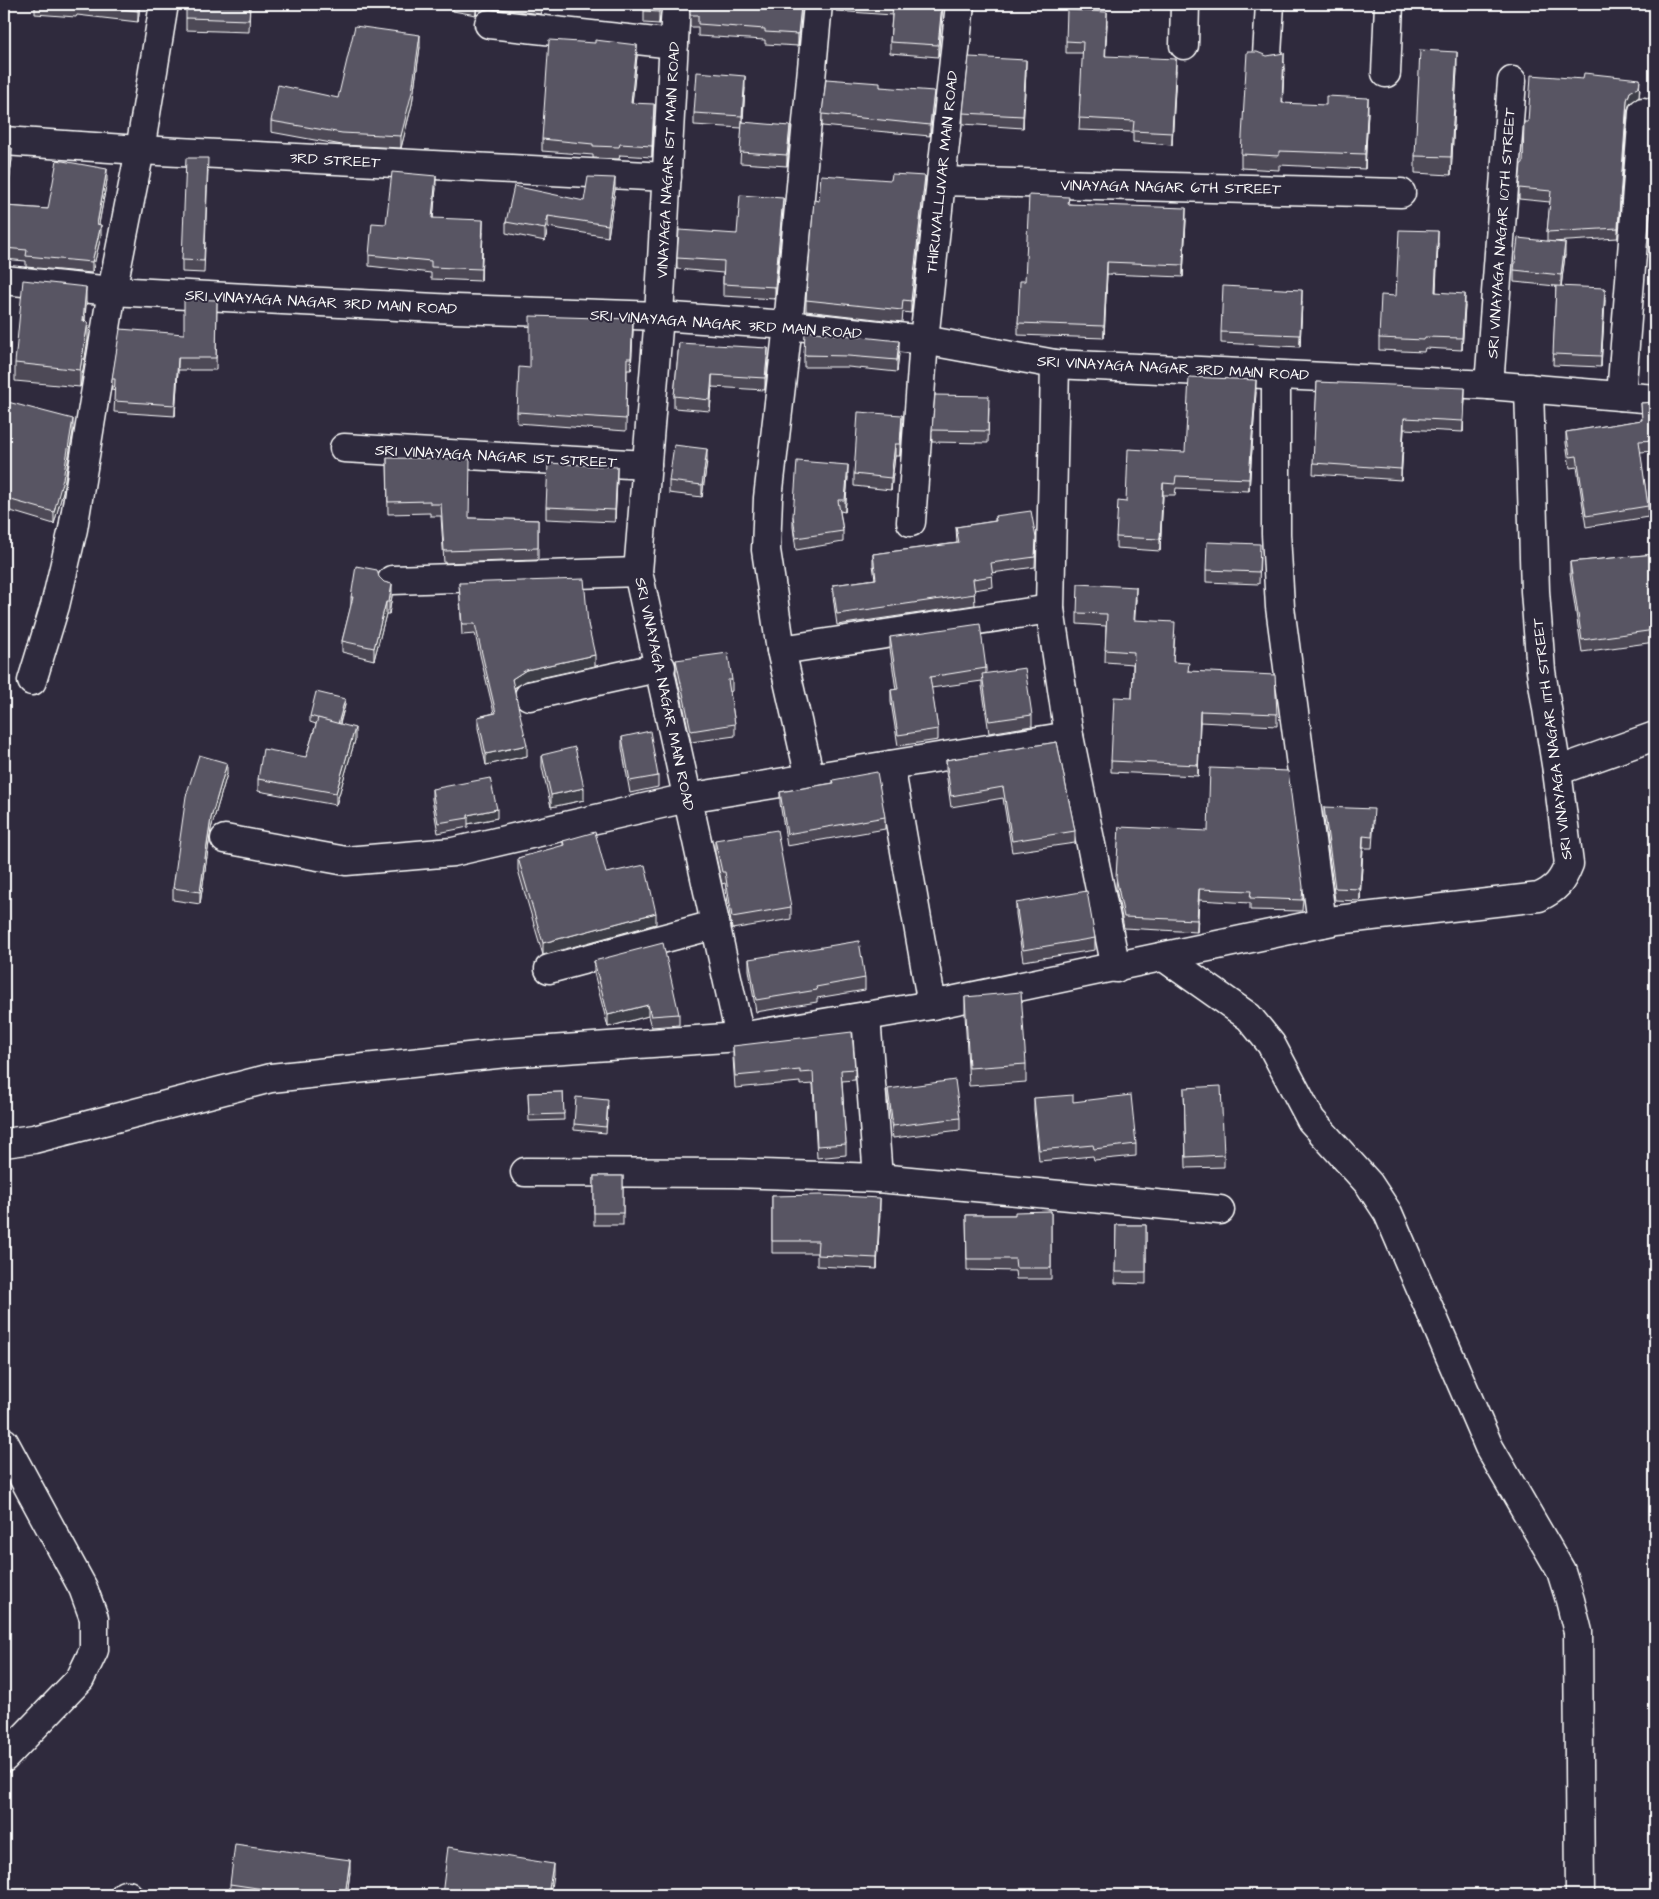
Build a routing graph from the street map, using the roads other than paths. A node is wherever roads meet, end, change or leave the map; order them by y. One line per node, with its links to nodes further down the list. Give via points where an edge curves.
1 (164, 4): 16 (street)
2 (676, 4): 9 (street, VINAYAGA NAGAR 1ST MAIN ROAD)
3 (818, 4): 23 (street)
4 (960, 4): 18 (street, THIRUVALLUVAR MAIN ROAD)
5 (1185, 4): 10 (street)
6 (1270, 4): 11 (street)
7 (1388, 4): 12 (street)
8 (489, 24): 9 (street)
9 (674, 44): 17 (street, VINAYAGA NAGAR 1ST MAIN ROAD)
10 (1184, 45)
11 (1267, 55)
12 (1386, 73)
13 (1512, 81): 27 (street, SRI VINAYAGA NAGAR 10TH STREET)
14 (1643, 112): 29 (street)
15 (4, 141): 16 (street, 3RD STREET)
16 (140, 150): 17 (street, 3RD STREET); 21 (street)
17 (667, 177): 22 (street, VINAYAGA NAGAR 1ST MAIN ROAD)
18 (941, 181): 19 (street, VINAYAGA NAGAR 6TH STREET); 24 (street, THIRUVALLUVAR MAIN ROAD)
19 (1401, 193)
20 (4, 280): 21 (street, SRI VINAYAGA NAGAR 3RD MAIN ROAD)
21 (112, 291): 22 (street, SRI VINAYAGA NAGAR 3RD MAIN ROAD); 39 (street, via 73,529 55,606)
22 (659, 316): 23 (street, SRI VINAYAGA NAGAR 3RD MAIN ROAD); 32 (street, SRI VINAYAGA NAGAR MAIN ROAD)
23 (788, 325): 24 (street, SRI VINAYAGA NAGAR 3RD MAIN ROAD); 37 (street, via 768,498 766,550)
24 (924, 340): 25 (street, SRI VINAYAGA NAGAR 3RD MAIN ROAD); 33 (street, THIRUVALLUVAR MAIN ROAD)
25 (1055, 364): 26 (street, SRI VINAYAGA NAGAR 3RD MAIN ROAD); 36 (street)
26 (1276, 375): 27 (street, SRI VINAYAGA NAGAR 3RD MAIN ROAD); 48 (street, via 1276,534 1280,607)
27 (1489, 385): 28 (street, SRI VINAYAGA NAGAR 3RD MAIN ROAD)
28 (1529, 388): 29 (street, SRI VINAYAGA NAGAR 3RD MAIN ROAD); 44 (street, SRI VINAYAGA NAGAR 11TH STREET, via 1538,641)
29 (1621, 396): 30 (street, SRI VINAYAGA NAGAR 3RD MAIN ROAD)
30 (1655, 399)
31 (344, 448): 32 (street, SRI VINAYAGA NAGAR 1ST STREET)
32 (647, 465): 34 (street, SRI VINAYAGA NAGAR MAIN ROAD)
33 (912, 522)
34 (638, 572): 35 (street); 38 (street, SRI VINAYAGA NAGAR MAIN ROAD)
35 (392, 580)
36 (1050, 609): 37 (street); 41 (street)
37 (781, 650): 45 (street)
38 (661, 667): 40 (street); 46 (street, SRI VINAYAGA NAGAR MAIN ROAD)
39 (32, 681)
40 (529, 696)
41 (1069, 736): 43 (street); 51 (street)
42 (1655, 736): 44 (street)
43 (890, 765): 45 (street); 53 (street)
44 (1557, 771): 48 (street, SRI VINAYAGA NAGAR 11TH STREET, via 1569,864 1555,889 1539,897)
45 (810, 778): 46 (street)
46 (687, 798): 47 (street, via 453,852 346,861); 49 (street, SRI VINAYAGA NAGAR MAIN ROAD)
47 (225, 839)
48 (1322, 923): 50 (street)
49 (714, 925): 52 (street); 55 (street, SRI VINAYAGA NAGAR MAIN ROAD)
50 (1164, 957): 51 (street); 62 (street, via 1249,1017 1271,1044 1311,1120 1369,1184 1388,1213 1489,1447 1561,1571 1578,1632)
51 (1116, 968): 53 (street)
52 (549, 969)
53 (932, 1005): 54 (street)
54 (866, 1016): 55 (street); 58 (street)
55 (740, 1037): 56 (street, via 506,1053 271,1078 34,1139)
56 (4, 1143)
57 (525, 1172): 58 (street, via 734,1173)
58 (878, 1178): 59 (street)
59 (1220, 1210)
60 (4, 1442): 61 (street, via 83,1588 94,1618 94,1650 80,1679)
61 (4, 1758)
62 (1580, 1895)

